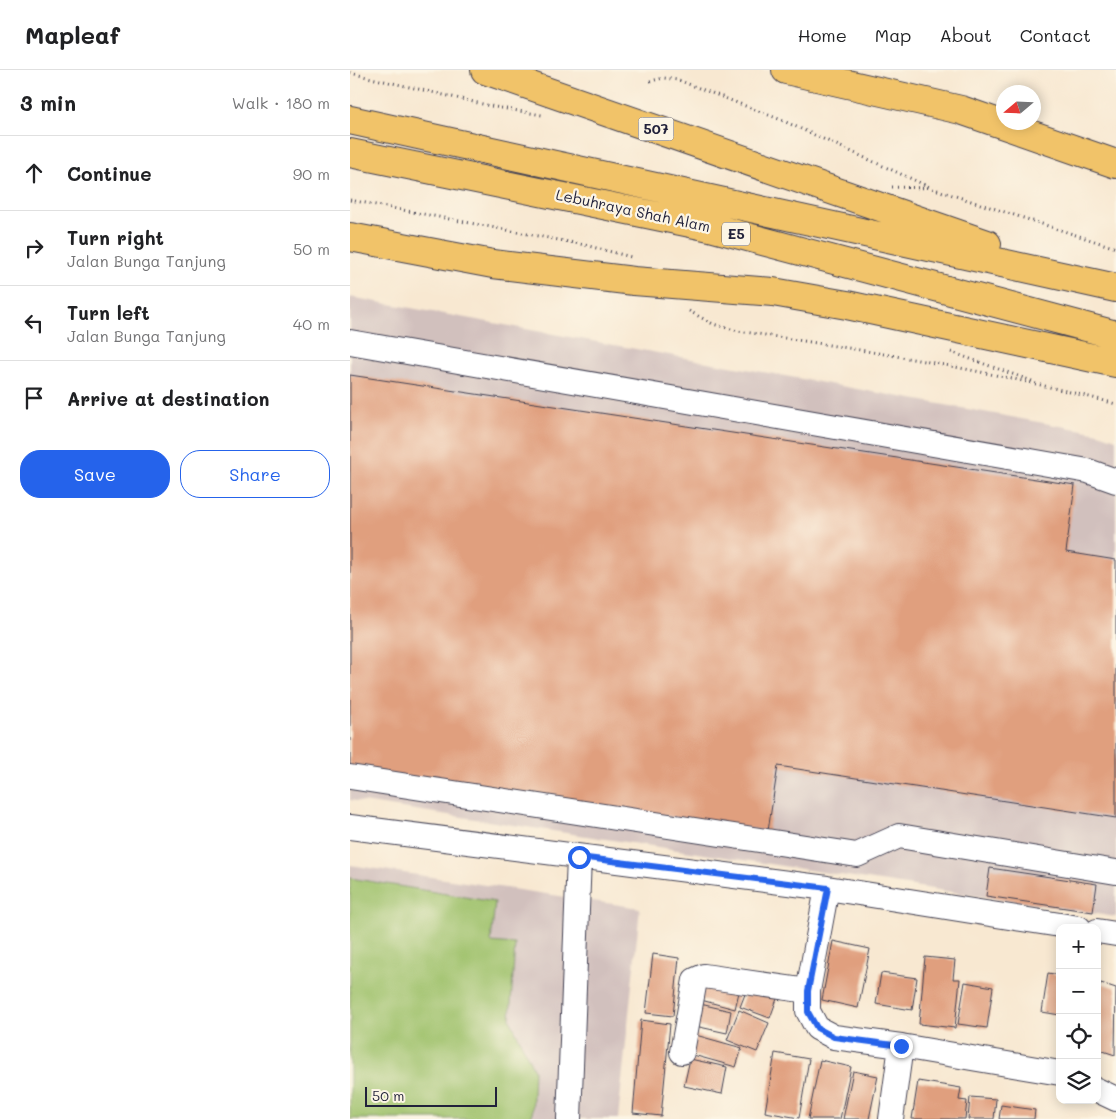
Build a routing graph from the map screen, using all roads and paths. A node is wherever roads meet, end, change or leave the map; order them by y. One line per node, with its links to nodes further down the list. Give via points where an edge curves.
1 (486, 70): 13 (main road, 507)
2 (786, 70): 8 (main road, via 961,110)
3 (350, 73): 5 (path)
4 (650, 81): 11 (path, via 678,80 779,119 934,189)
5 (543, 115)
6 (350, 120): 13 (main road, Lebuhraya Shah Alam / E5)
7 (350, 153): 15 (main road, Lebuhraya Shah Alam / E5, via 710,227)
8 (1116, 164)
9 (350, 200): 12 (path, via 585,245)
10 (350, 237): 17 (main road, via 493,264 634,281 773,292)
11 (1116, 248)
12 (638, 260)
13 (1112, 286)
14 (689, 311): 18 (path, via 713,324 738,331 916,358)
15 (1116, 336)
16 (350, 342): 19 (street, via 1088,471)
17 (1116, 363)
18 (1116, 404)
19 (1116, 481)
20 (350, 777): 23 (street, via 857,855 899,836)
21 (350, 826): 22 (street)
22 (579, 857): 24 (street); 34 (street)
23 (1116, 872)
24 (828, 888): 25 (street); 28 (street)
25 (1056, 924)
26 (1101, 932): 27 (street)
27 (1116, 934)
28 (808, 991): 29 (street, via 808,1012 817,1028 834,1037); 30 (street, via 704,976 695,980)
29 (901, 1046): 31 (street); 35 (street)
30 (682, 1052)
31 (1056, 1072)
32 (1101, 1092): 33 (street)
33 (1116, 1099)
34 (569, 1119)
35 (891, 1119)

